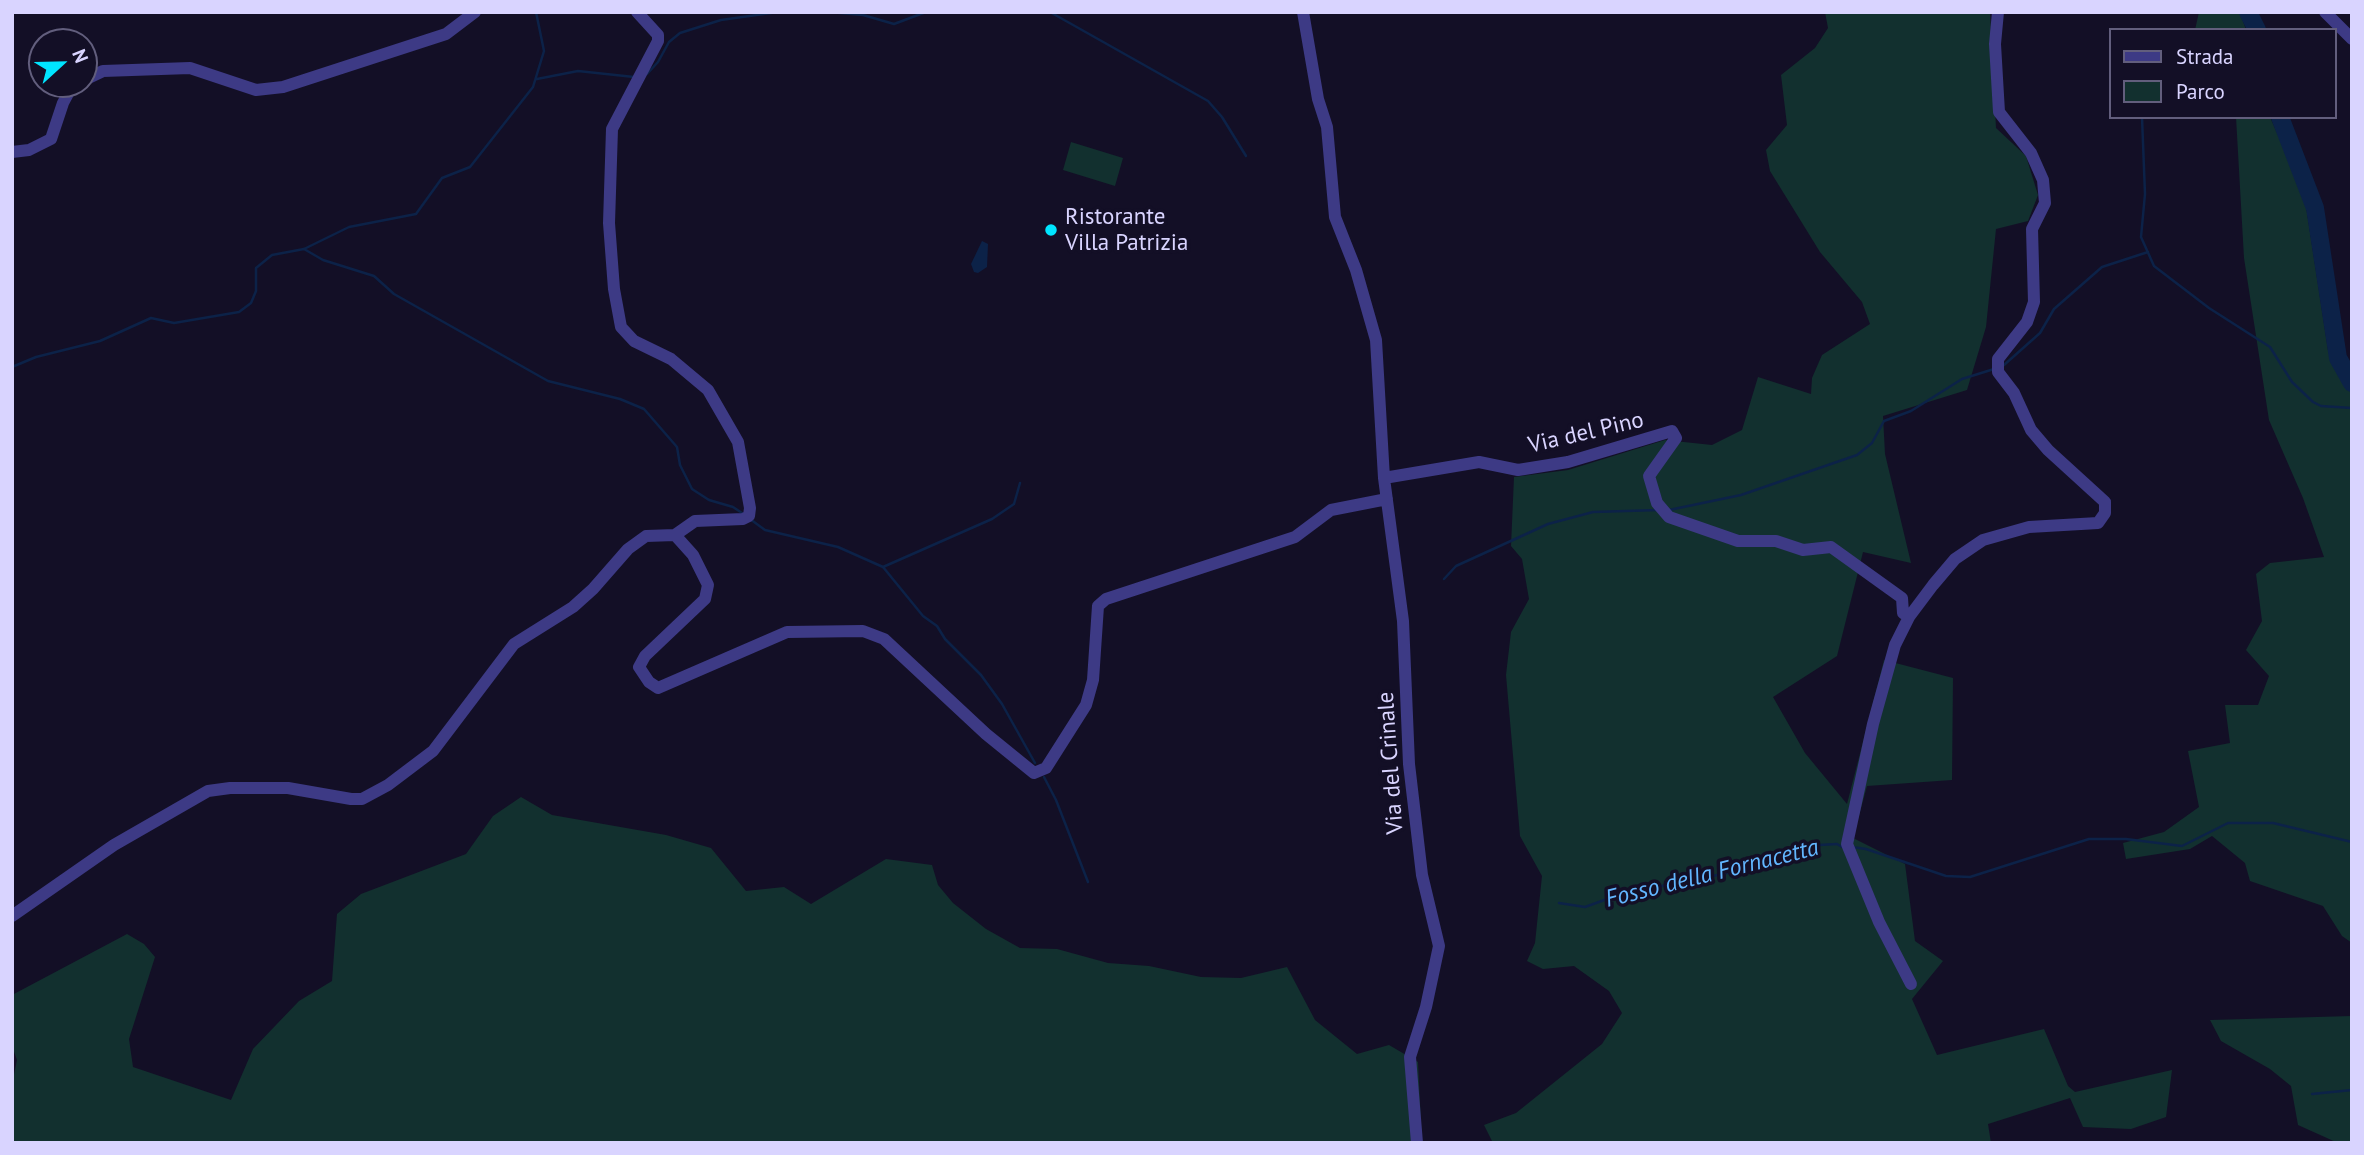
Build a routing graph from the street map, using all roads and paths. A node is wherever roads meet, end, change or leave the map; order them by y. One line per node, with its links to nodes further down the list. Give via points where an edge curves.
1 (475, 12): 7 (street, via 446,34 284,87 256,90 190,68)
2 (637, 12): 12 (street, via 658,35 658,41 612,129 609,223 621,327 634,341 671,359 708,390 738,442 750,508 743,519 695,521)
3 (1303, 12): 10 (street, Via del Crinale, via 1327,127 1335,217 1376,340)
4 (1998, 12): 13 (street, via 1999,112 2031,153 2043,180 2045,203 2032,229 2034,302 2027,322 1998,359 1998,372 2014,393 2031,430 2105,502 2105,513 2098,523 2029,527 1983,540 1955,559)
5 (2325, 12): 6 (street)
6 (2352, 39)
7 (98, 73)
8 (66, 98): 9 (street, via 51,139)
9 (12, 152)
10 (1384, 478): 11 (street, Via del Crinale); 13 (street, Via del Pino, via 1479,463 1518,470 1568,462 1672,431 1676,438 1649,476 1657,503 1669,517 1738,541 1776,541 1803,550 1831,547 1902,598 1903,613)
11 (1387, 499): 12 (street, via 1331,510 1296,537 1106,599 1098,606 1093,680 1086,705 1046,768 1034,773 884,639 863,631 787,632 658,688 639,667 705,599 708,585 693,555); 16 (street, Via del Crinale, via 1403,621 1409,764 1422,876 1438,946 1410,1058)
12 (675, 535): 14 (street, via 640,539 573,607 514,644 433,751 371,795 351,799 288,788 208,791 114,845)
13 (1909, 617): 15 (street, via 1895,645 1847,844)
14 (12, 916)
15 (1911, 984)
16 (1417, 1143)

